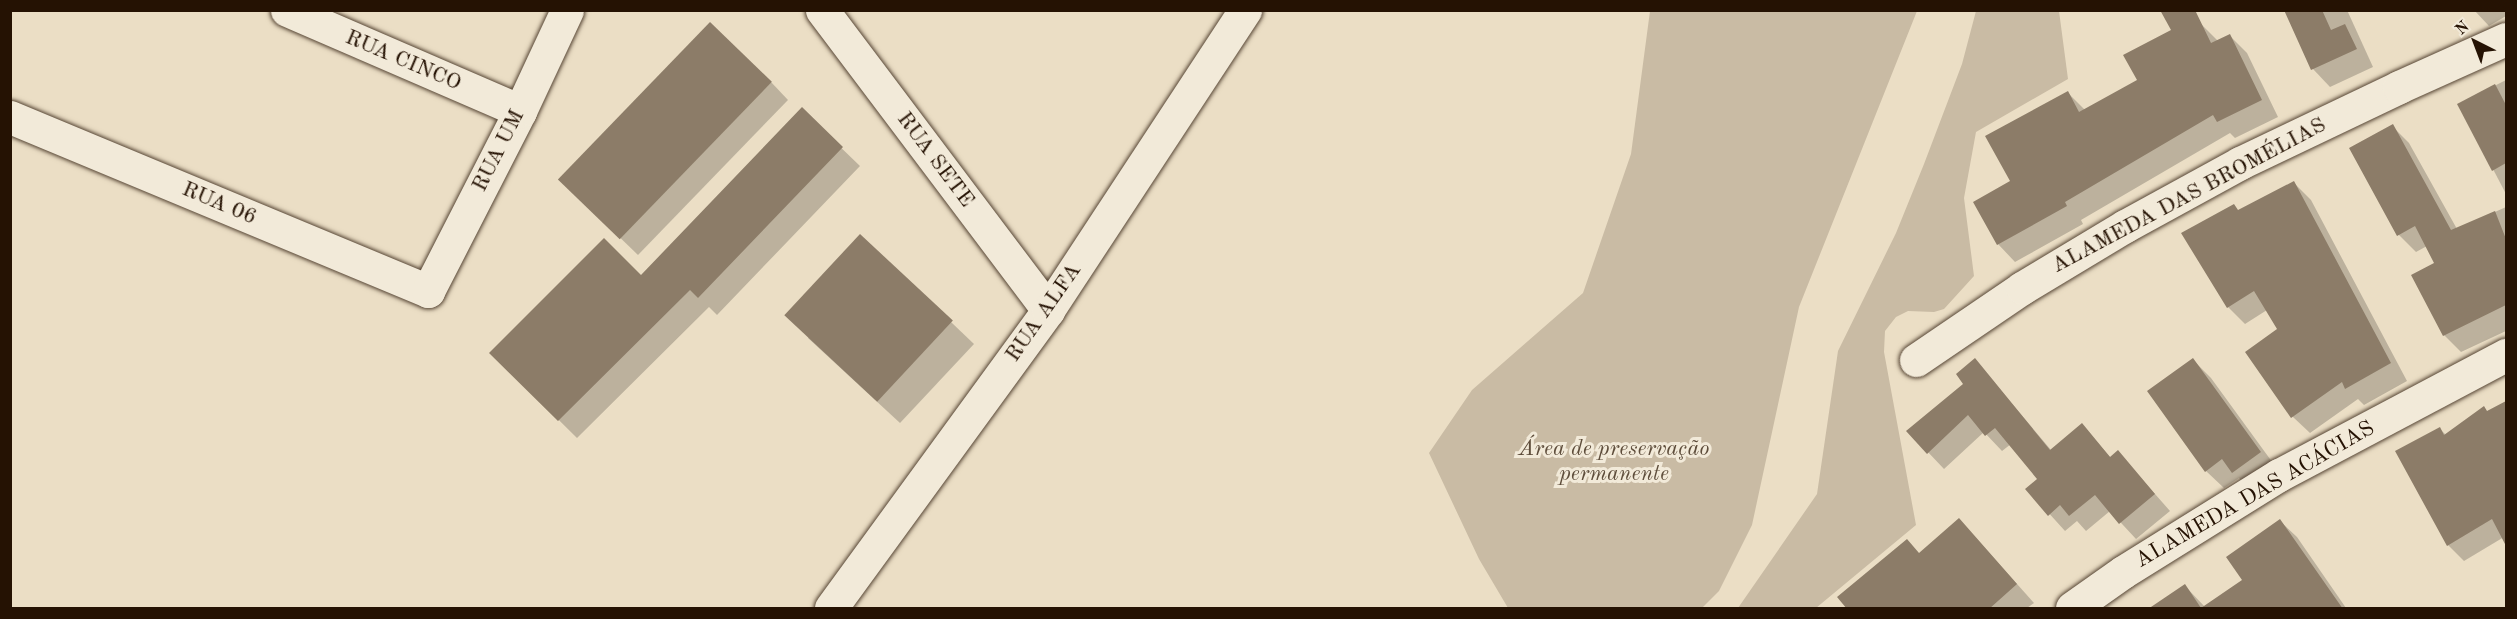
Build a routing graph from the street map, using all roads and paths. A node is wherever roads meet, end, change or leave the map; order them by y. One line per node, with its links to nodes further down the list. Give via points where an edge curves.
1 (286, 10): 5 (street, RUA CINCO)
2 (567, 10): 7 (street, RUA UM)
3 (822, 10): 10 (street, RUA SETE)
4 (1245, 10): 10 (street, RUA ALFA)
5 (335, 21): 7 (street, RUA CINCO)
6 (2506, 39): 12 (street, ALAMEDA DAS BROMÉLIAS, via 2240,163 2022,288)
7 (520, 111): 9 (street, RUA UM)
8 (10, 117): 9 (street, RUA 06)
9 (428, 291)
10 (1048, 310): 13 (street, RUA ALFA)
11 (2506, 355): 14 (street, ALAMEDA DAS ACÁCIAS, via 2279,475 2123,572)
12 (1916, 360)
13 (831, 609)
14 (2072, 609)

